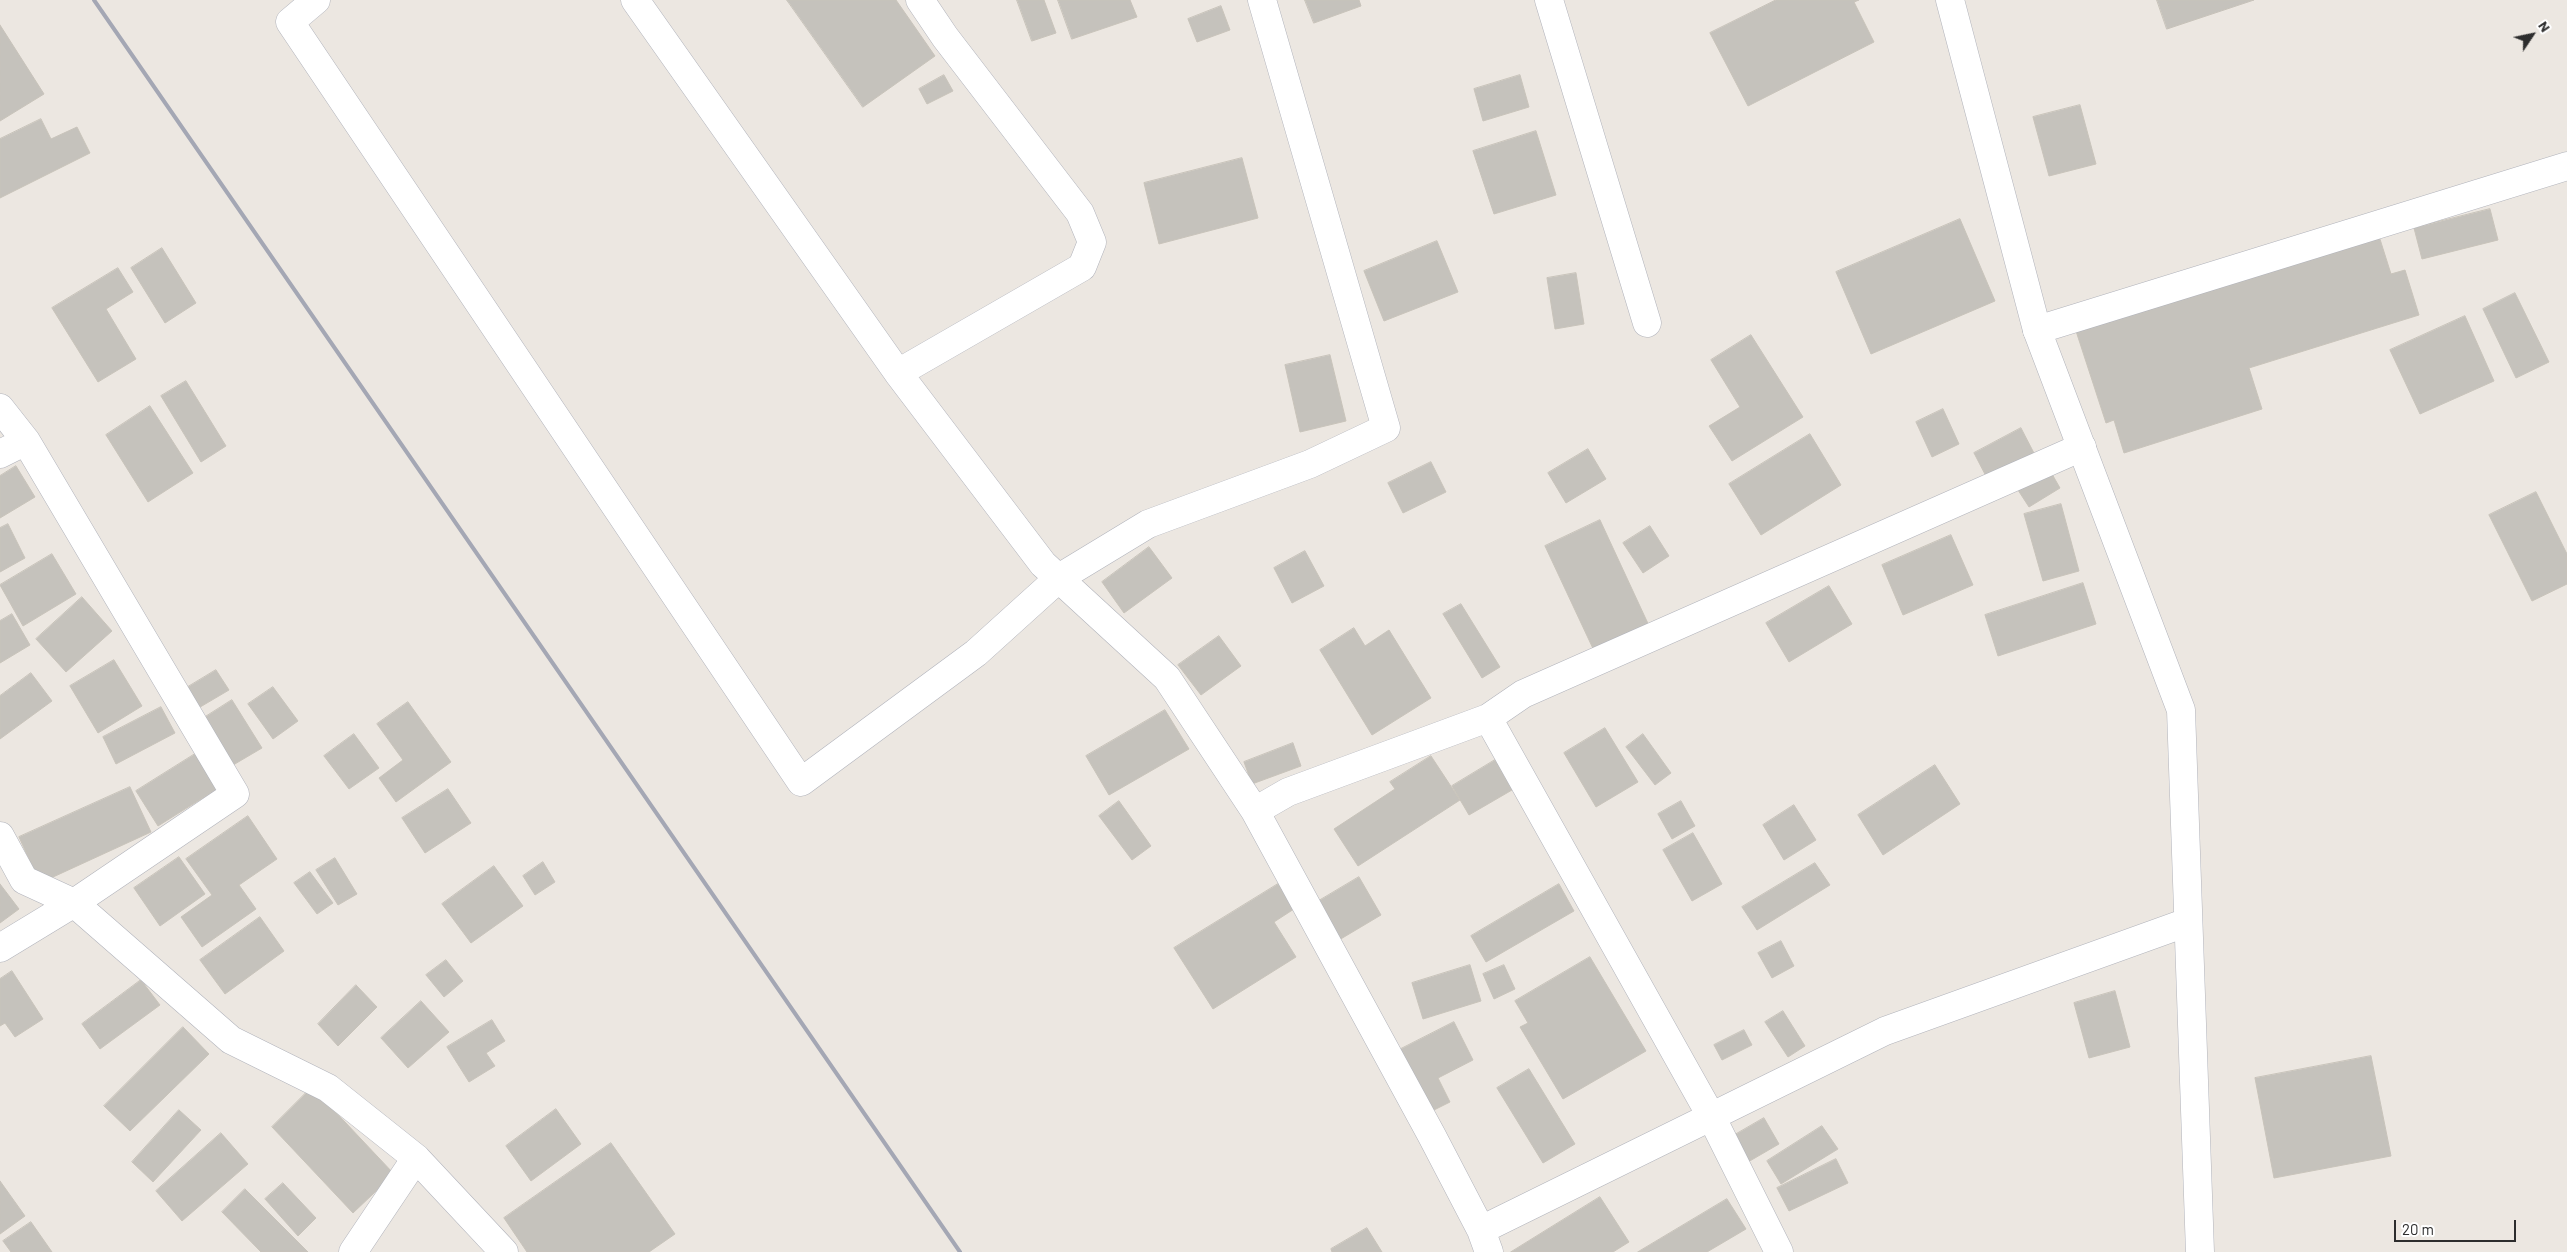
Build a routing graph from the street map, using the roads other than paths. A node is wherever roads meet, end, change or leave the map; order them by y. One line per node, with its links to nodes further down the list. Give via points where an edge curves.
1 (316, 0): 15 (street, via 290,22 801,782 976,653)
2 (635, 0): 10 (street)
3 (920, 0): 10 (street, via 945,38 1080,213 1092,242 1082,266)
4 (1262, 0): 15 (street, via 1386,428 1310,464 1148,524)
5 (1550, 0): 8 (street)
6 (1950, 0): 9 (street)
7 (2567, 166): 9 (street)
8 (1647, 323)
9 (2038, 330): 13 (street)
10 (898, 373): 15 (street, via 1043,564)
11 (0, 408): 12 (street)
12 (26, 441): 14 (street); 19 (street, via 235,794)
13 (2082, 447): 16 (street, via 1523,694); 20 (street, via 2181,710)
14 (0, 454)
15 (1059, 578): 17 (street, via 1167,678)
16 (1488, 718): 17 (street, via 1288,792); 22 (street)
17 (1255, 811): 24 (street)
18 (0, 836): 19 (street, via 24,880)
19 (74, 903): 21 (street); 23 (street, via 232,1040 328,1088)
20 (2188, 922): 22 (street, via 1885,1031); 28 (street)
21 (0, 948)
22 (1711, 1116): 24 (street); 27 (street)
23 (416, 1158): 25 (street); 26 (street)
24 (1485, 1241)
25 (354, 1252)
26 (504, 1252)
27 (1780, 1252)
28 (2200, 1252)

